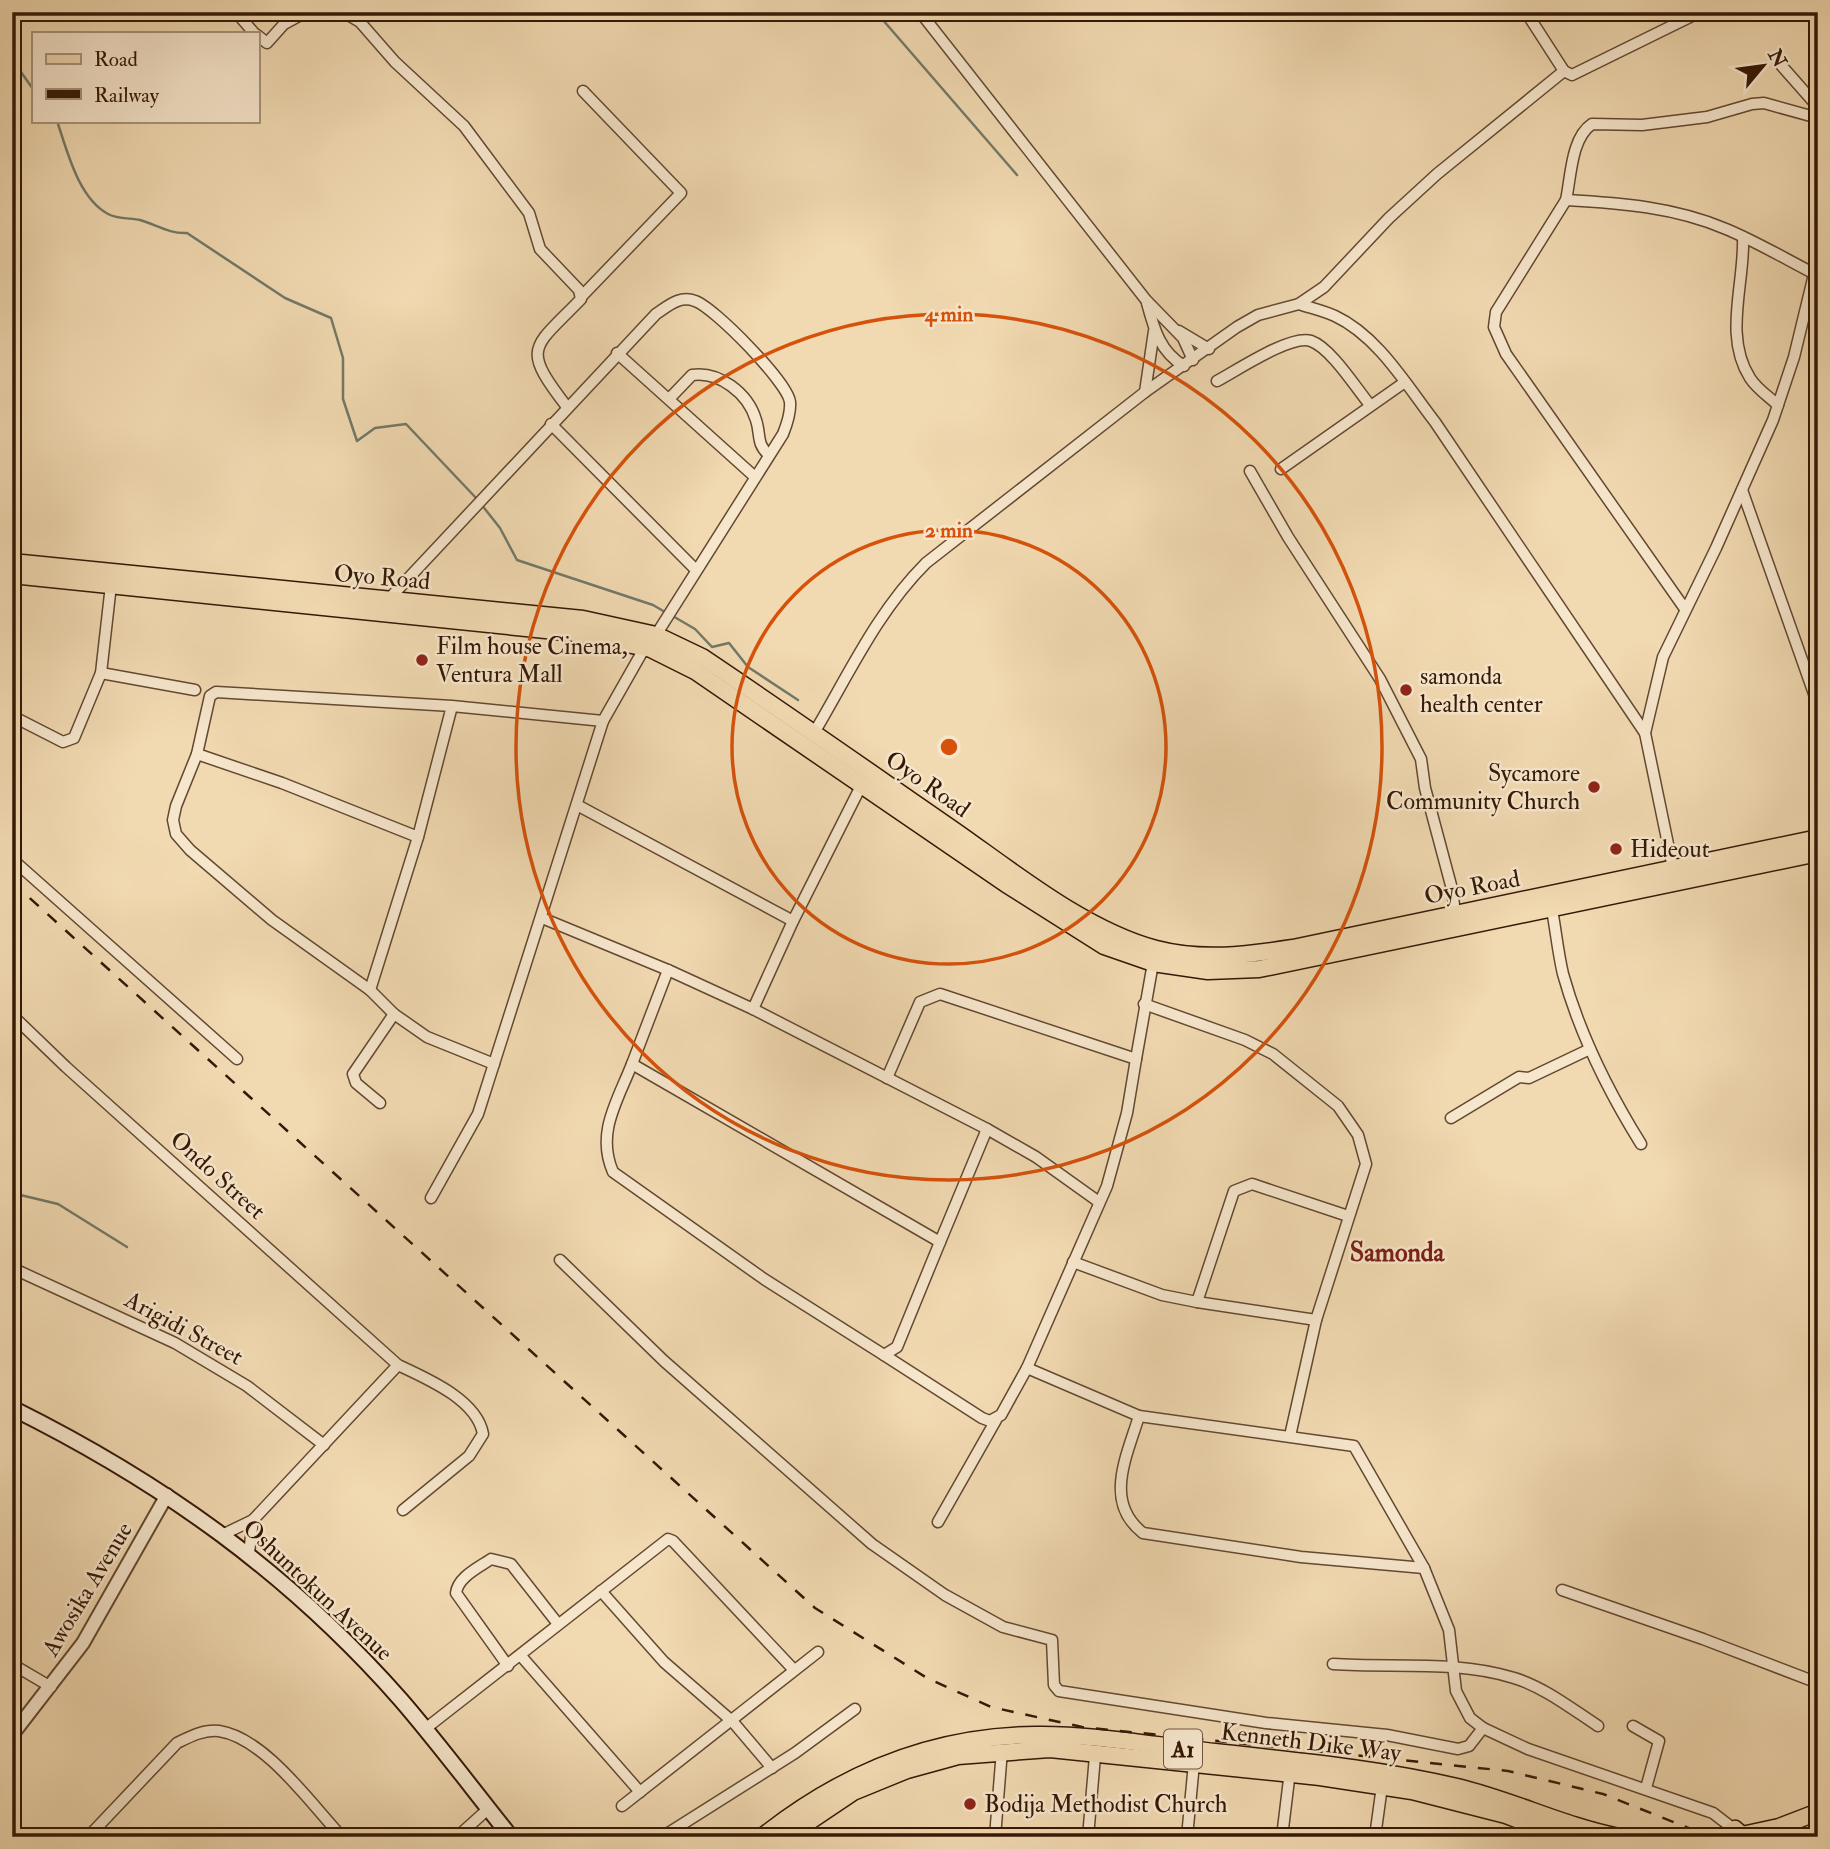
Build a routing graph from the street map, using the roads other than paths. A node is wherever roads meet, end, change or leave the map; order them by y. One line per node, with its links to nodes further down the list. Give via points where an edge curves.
1 (236, 12): 7 (street)
2 (306, 12): 8 (street, via 284,24 267,43)
3 (343, 12): 19 (street, via 360,22 395,62 464,125 529,213 540,249)
4 (920, 12): 20 (street)
5 (1526, 12): 10 (street)
6 (1692, 16): 10 (street, via 1591,68 1572,75)
7 (254, 32)
8 (259, 36)
9 (1781, 65): 12 (street)
10 (1564, 71): 21 (street, via 1437,174 1324,287)
11 (583, 91): 19 (street, via 681,193)
12 (1816, 105): 13 (street)
13 (1795, 111): 14 (street); 15 (street, via 1764,103 1707,117 1642,125 1592,124 1578,142)
14 (1818, 118)
15 (1566, 200): 16 (street, via 1668,211); 46 (street, via 1496,312 1494,327 1506,354)
16 (1743, 237): 18 (street); 32 (street, via 1736,340 1750,379)
17 (1818, 258): 18 (street)
18 (1813, 273): 32 (street)
19 (582, 296): 33 (street, via 546,333 537,356 541,373)
20 (1146, 300): 22 (street); 23 (street)
21 (1299, 304): 24 (street, via 1258,315); 28 (street, via 1336,317 1367,338)
22 (1171, 326): 24 (street); 26 (street, via 1189,347)
23 (1154, 330): 26 (street, via 1166,352); 29 (street)
24 (1209, 349): 26 (street)
25 (617, 353): 30 (street); 33 (street); 35 (street, via 676,300 693,300 710,309 767,366 790,401 788,424)
26 (1188, 363): 29 (street)
27 (1217, 381): 31 (street, via 1292,341 1312,341 1330,355)
28 (1405, 383): 31 (street); 56 (street)
29 (1145, 392): 55 (street, via 926,563 898,590)
30 (669, 398): 35 (street, via 692,374 712,373 722,378 753,412 759,443); 38 (street)
31 (1370, 405): 36 (street)
32 (1778, 405): 39 (street)
33 (566, 407): 34 (street)
34 (551, 424): 41 (street); 45 (street)
35 (769, 455): 38 (street)
36 (1281, 469)
37 (1250, 471): 66 (street, via 1380,679 1421,759)
38 (755, 477): 41 (street)
39 (1742, 490): 46 (street); 51 (street)
40 (12, 562): 43 (main road, Oyo Road)
41 (695, 569): 47 (street)
42 (12, 575): 44 (main road, Oyo Road)
43 (138, 581): 44 (main road, Oyo Road); 45 (main road, Oyo Road); 48 (main road, Oyo Road, via 575,633)
44 (111, 586): 49 (street)
45 (388, 600): 47 (main road, Oyo Road, via 583,619)
46 (1685, 609): 56 (street, via 1663,657)
47 (656, 635): 55 (main road, Oyo Road, via 702,657)
48 (645, 647): 54 (street); 58 (main road, Oyo Road, via 719,685)
49 (101, 673): 50 (street); 53 (street, via 71,741 59,740)
50 (195, 690)
51 (1818, 705)
52 (452, 706): 54 (street); 57 (street, via 216,692 210,696); 60 (street)
53 (12, 716)
54 (603, 721): 59 (street)
55 (814, 733): 66 (main road, Oyo Road, via 1044,892 1096,924 1156,949 1206,957 1256,954)
56 (1645, 733): 64 (street)
57 (197, 754): 60 (street); 71 (street, via 176,806 176,834 272,920)
58 (862, 784): 68 (street); 69 (main road, Oyo Road, via 1091,938)
59 (577, 805): 67 (street); 68 (street)
60 (418, 837): 71 (street)
61 (1818, 838): 64 (main road, Oyo Road)
62 (1818, 853): 64 (main road, Oyo Road)
63 (12, 859): 78 (street)
64 (1675, 874): 65 (main road, Oyo Road); 66 (main road, Oyo Road)
65 (1552, 910): 69 (main road, Oyo Road, via 1259,969 1208,971); 77 (street, via 1563,973)
66 (1455, 913)
67 (542, 918): 70 (street); 80 (street)
68 (793, 921): 73 (street)
69 (1153, 963): 72 (street)
70 (668, 970): 73 (street); 81 (street)
71 (370, 990): 74 (street)
72 (1144, 1004): 79 (street); 89 (street, via 1273,1054 1338,1106 1358,1135 1366,1164)
73 (753, 1009): 82 (street)
74 (394, 1014): 80 (street, via 427,1037); 83 (street, via 353,1074 356,1083)
75 (12, 1015): 76 (street, Ondo Street)
76 (16, 1027): 97 (street, Ondo Street)
77 (1590, 1049): 84 (street, via 1529,1078 1519,1077); 86 (street, via 1608,1091)
78 (237, 1059)
79 (1136, 1059): 82 (street, via 940,994 920,1002); 88 (street, via 1113,1168)
80 (494, 1064): 87 (street, via 478,1114)
81 (632, 1065): 90 (street); 96 (street, via 605,1135 604,1148 613,1172 764,1279)
82 (887, 1078): 85 (street)
83 (380, 1102)
84 (1451, 1118)
85 (987, 1129): 88 (street); 90 (street)
86 (1642, 1144)
87 (431, 1198)
88 (1099, 1202): 92 (street)
89 (1348, 1216): 94 (street, via 1252,1184 1239,1188 1213,1246); 95 (street)
90 (940, 1242): 96 (street, via 897,1347)
91 (560, 1260): 127 (street, via 664,1361 872,1544 945,1595 1003,1627 1052,1640 1054,1685 1059,1691 1266,1723 1387,1735 1458,1749 1469,1746)
92 (1073, 1262): 94 (street, via 1162,1295); 98 (street)
93 (12, 1268): 103 (street, Arigidi Street, via 175,1343 247,1386)
94 (1197, 1302): 95 (street)
95 (1316, 1320): 102 (street)
96 (884, 1355): 101 (street, via 982,1418)
97 (398, 1365): 103 (street); 105 (street, Ondo Street, via 468,1406 481,1419 483,1434 469,1456)
98 (1027, 1368): 100 (street); 101 (street)
99 (12, 1408): 104 (main road, Oshuntokun Avenue, via 79,1441)
100 (1139, 1416): 102 (street); 110 (street, via 1120,1492 1130,1523 1143,1533 1301,1557)
101 (996, 1420): 107 (street)
102 (1290, 1436): 110 (street, via 1354,1446)
103 (324, 1445): 106 (street)
104 (167, 1495): 108 (main road, Oshuntokun Avenue); 122 (street, Awosika Avenue, via 104,1608)
105 (403, 1510)
106 (253, 1520): 108 (street); 109 (street)
107 (938, 1522)
108 (223, 1534): 109 (main road, Oshuntokun Avenue)
109 (248, 1552): 128 (main road, Oshuntokun Avenue, via 359,1655)
110 (1424, 1569): 119 (street, via 1449,1630)
111 (1562, 1590): 121 (street)
112 (601, 1591): 113 (street); 120 (street, via 662,1541 673,1541); 124 (street, via 664,1662)
113 (558, 1624): 115 (street); 118 (street, via 511,1564 491,1559 463,1579 456,1593)
114 (818, 1652): 120 (street)
115 (521, 1656): 118 (street); 137 (street)
116 (12, 1664): 122 (street)
117 (1333, 1664): 119 (street)
118 (508, 1666): 128 (street)
119 (1453, 1669): 125 (street, via 1516,1678); 127 (street, via 1463,1710)
120 (794, 1670): 124 (street)
121 (1818, 1683)
122 (51, 1687): 129 (street, Awosika Avenue)
123 (855, 1709): 133 (street)
124 (733, 1722): 133 (street); 137 (street)
125 (1598, 1726)
126 (1633, 1726): 136 (street, via 1659,1741)
127 (1483, 1728): 136 (street, via 1528,1749)
128 (425, 1729): 139 (main road, Oshuntokun Avenue)
129 (12, 1735)
130 (1004, 1744): 131 (main road, Kenneth Dike Way / A1); 134 (main road, Kenneth Dike Way / A1, via 1076,1737); 148 (main road, Kenneth Dike Way / A1, via 944,1746 880,1766 830,1789); 149 (main road, Kenneth Dike Way / A1, via 878,1780 828,1806); 150 (street)
131 (1096, 1756): 132 (main road, Kenneth Dike Way / A1); 151 (street)
132 (1194, 1763): 134 (main road, Kenneth Dike Way / A1); 152 (street)
133 (772, 1768): 147 (street)
134 (1291, 1768): 135 (main road, Kenneth Dike Way / A1); 153 (street); 156 (main road, Kenneth Dike Way / A1, via 1391,1773 1459,1788)
135 (1382, 1786): 154 (street); 155 (main road, Kenneth Dike Way / A1, via 1506,1815)
136 (1646, 1788): 142 (street, via 1717,1815)
137 (640, 1792): 138 (street)
138 (622, 1806)
139 (488, 1809): 145 (street); 146 (main road, Oshuntokun Avenue)
140 (1818, 1812): 142 (main road, via 1763,1831)
141 (1818, 1824): 157 (main road)
142 (1728, 1834)
143 (88, 1837): 144 (street, via 177,1743 217,1730 259,1749)
144 (342, 1837)
145 (457, 1837)
146 (511, 1837)
147 (662, 1837)
148 (762, 1837)
149 (786, 1837)
150 (995, 1837)
151 (1088, 1837)
152 (1187, 1837)
153 (1282, 1837)
154 (1375, 1837)
155 (1564, 1837)
156 (1619, 1837)
157 (1783, 1837)

